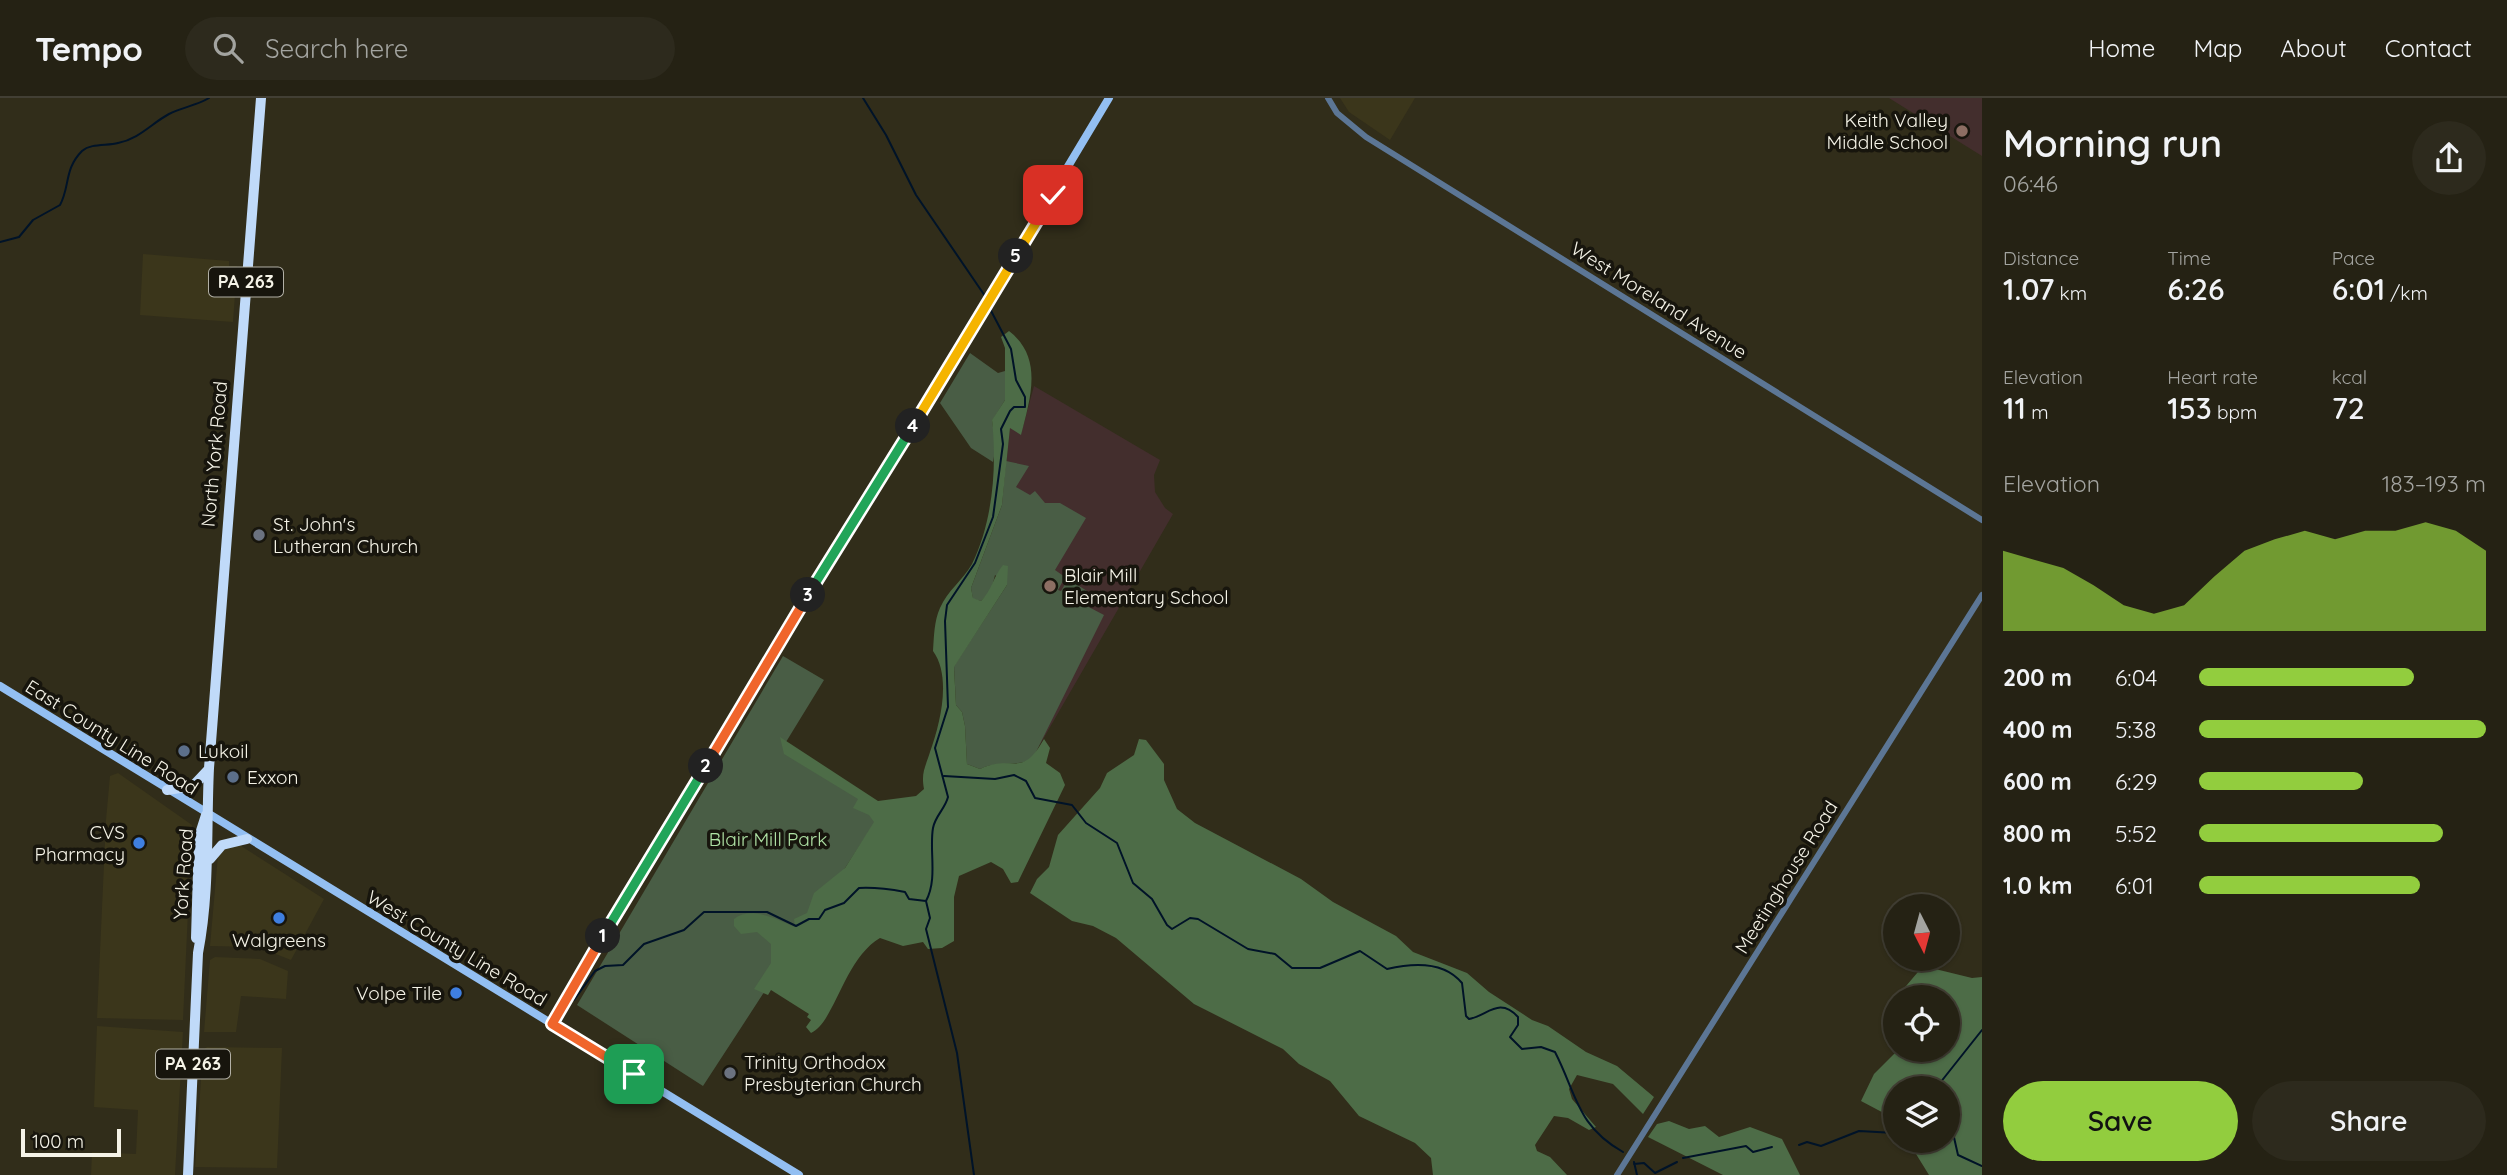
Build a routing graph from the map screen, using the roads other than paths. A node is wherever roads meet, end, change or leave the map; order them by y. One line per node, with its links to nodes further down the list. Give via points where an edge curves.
1 (261, 98): 7 (highway, North York Road / PA 263)
2 (1109, 98): 13 (main road)
3 (1328, 98): 4 (street, West Moreland Avenue, via 1337,113 1366,137)
4 (1982, 520)
5 (1982, 595): 16 (street, Meetinghouse Road)
6 (0, 686): 8 (main road, East County Line Road)
7 (209, 768): 8 (highway, via 193,786); 9 (highway, North York Road / PA 263)
8 (167, 790): 9 (main road, East County Line Road)
9 (207, 813): 10 (main road, West County Line Road); 11 (highway, York Road / PA 263); 12 (highway, York Road / PA 263, via 199,837)
10 (247, 839): 11 (highway, via 215,849); 13 (main road, West County Line Road)
11 (207, 866): 12 (highway, York Road / PA 263)
12 (198, 953): 14 (highway, York Road / PA 263)
13 (552, 1024): 15 (main road, West County Line Road)
14 (188, 1175)
15 (799, 1175)
16 (1617, 1175)

